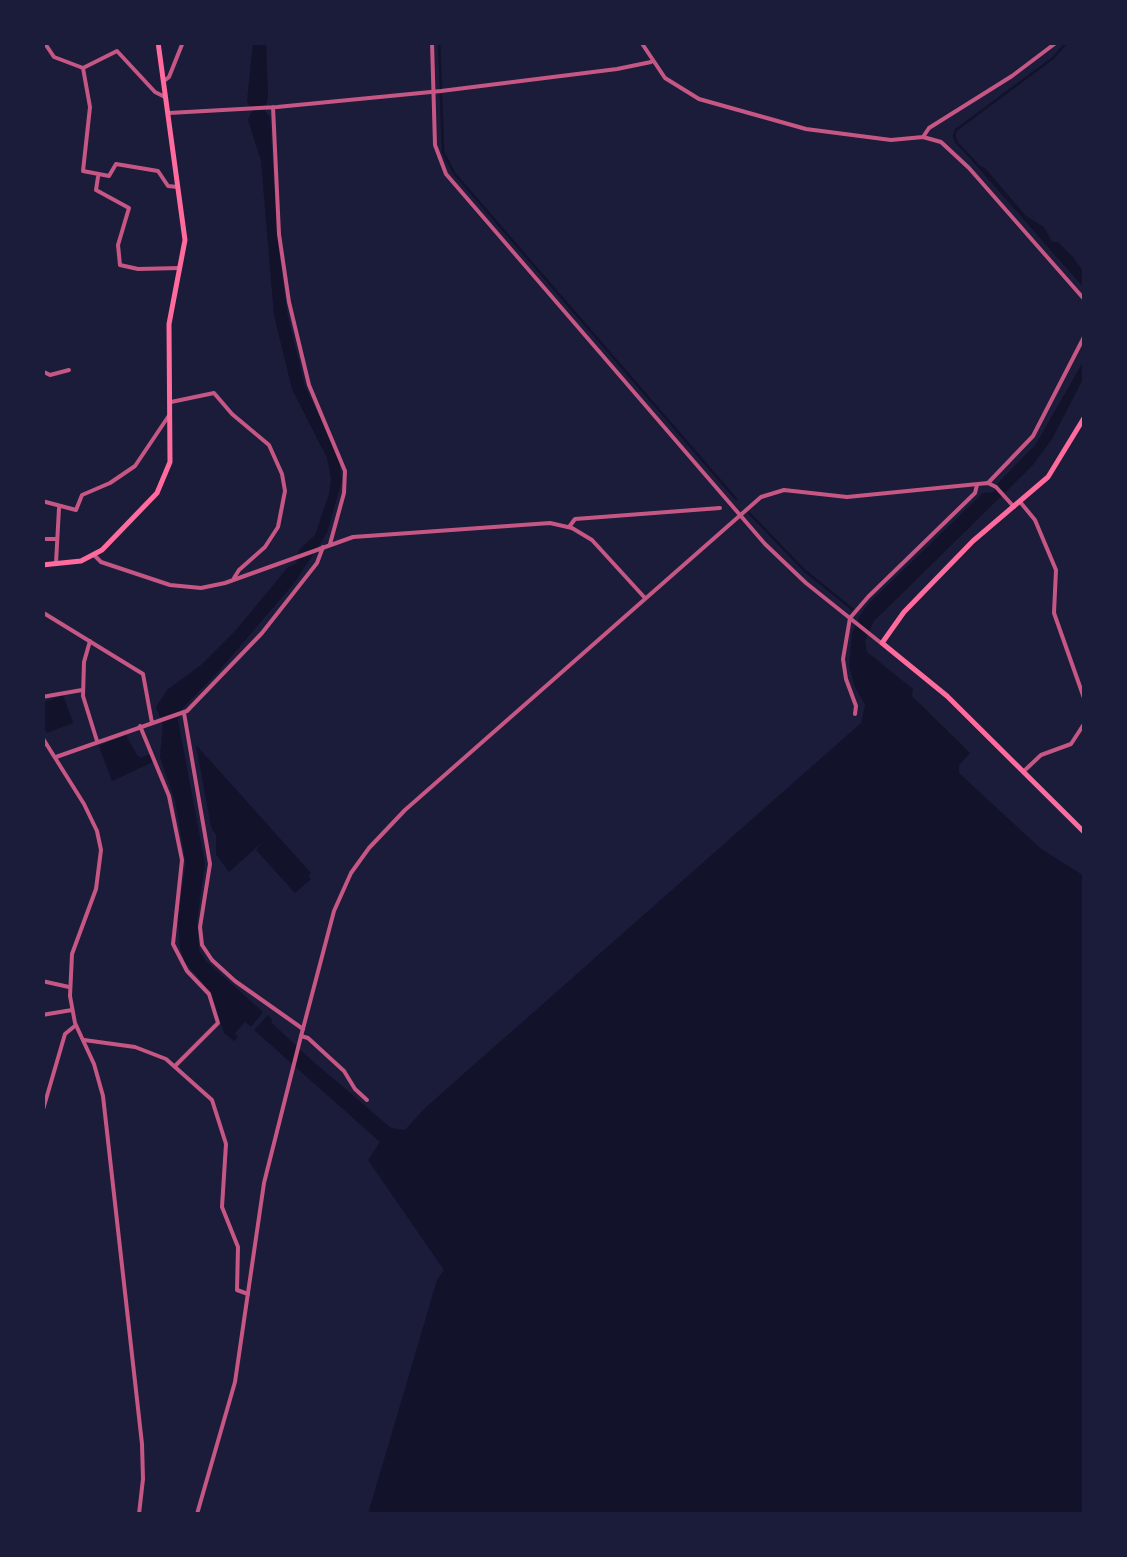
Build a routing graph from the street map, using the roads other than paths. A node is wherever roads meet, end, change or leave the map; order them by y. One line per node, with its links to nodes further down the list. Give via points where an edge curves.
1 (44, 42): 8 (street, via 54,57)
2 (158, 42): 9 (main road)
3 (183, 42): 9 (street)
4 (432, 42): 10 (street)
5 (641, 42): 7 (street)
6 (1057, 42): 14 (street)
7 (651, 62): 10 (street); 14 (street, via 693,96 793,126 891,140)
8 (83, 68): 11 (street, via 117,51); 15 (street, via 90,108 81,167)
9 (164, 81): 11 (main road)
10 (434, 92): 12 (street); 31 (street, via 435,145 446,174)
11 (166, 98): 13 (main road)
12 (273, 107): 13 (street); 35 (street, via 289,302 308,380 345,471)
13 (169, 113): 16 (main road)
14 (923, 136): 18 (street, via 956,154)
15 (98, 175): 16 (street, via 109,176 116,164 158,171 168,186); 17 (street, via 96,190 129,208 118,245 120,265)
16 (178, 187): 17 (main road)
17 (180, 268): 22 (main road, via 170,324)
18 (1084, 300)
19 (1084, 338): 25 (street, via 1032,436)
20 (69, 370): 21 (street)
21 (42, 371)
22 (171, 402): 23 (main road); 40 (street, via 214,393 269,445 282,474 278,526)
23 (171, 412): 29 (street, via 134,466 82,495 76,510); 37 (main road, via 171,457 163,483)
24 (1084, 418): 28 (main road, via 1052,473)
25 (988, 483): 26 (street); 28 (street)
26 (977, 484): 31 (street, via 847,497 784,490); 43 (street)
27 (42, 501): 29 (street)
28 (1014, 504): 45 (main road, via 910,606); 48 (street, via 1035,520 1056,570 1054,613)
29 (59, 508): 34 (street)
30 (720, 508): 32 (street, via 576,519)
31 (740, 514): 41 (street); 43 (street, via 792,570)
32 (568, 527): 35 (street, via 507,524 360,536); 41 (street, via 592,540)
33 (42, 539): 34 (street)
34 (57, 540): 38 (street)
35 (330, 545): 36 (street)
36 (320, 548): 40 (street); 49 (street, via 317,563 262,632)
37 (94, 555): 38 (main road); 40 (street, via 185,588)
38 (56, 564): 39 (main road)
39 (44, 567)
40 (234, 580)
41 (645, 598): 64 (street, via 369,848 337,902)
42 (42, 612): 44 (street)
43 (852, 619): 45 (street); 50 (street, via 843,659)
44 (90, 641): 46 (street); 51 (street, via 143,674)
45 (882, 643): 57 (main road)
46 (82, 690): 47 (street); 55 (street)
47 (42, 697)
48 (1084, 698)
49 (183, 714): 51 (street); 64 (street, via 210,864 202,946 234,981)
50 (855, 714)
51 (154, 722): 53 (street)
52 (1084, 724): 57 (street, via 1071,744 1041,755)
53 (140, 726): 55 (street); 67 (street, via 169,796 182,860 172,940 186,971 209,994 218,1023)
54 (42, 738): 56 (street)
55 (97, 741): 56 (street)
56 (56, 756): 60 (street, via 94,826 101,856)
57 (1024, 771): 58 (main road)
58 (1084, 832)
59 (42, 981): 60 (street)
60 (69, 987): 61 (street)
61 (72, 1010): 62 (street); 63 (street)
62 (42, 1015)
63 (76, 1026): 66 (street); 69 (street, via 65,1034)
64 (303, 1028): 65 (street)
65 (300, 1038): 70 (street, via 344,1071); 73 (street)
66 (83, 1040): 67 (street, via 135,1048); 75 (street, via 104,1104 144,1470)
67 (176, 1066): 72 (street, via 209,1096 222,1126 222,1207)
68 (42, 1081): 69 (street)
69 (50, 1085): 71 (street)
70 (367, 1100)
71 (42, 1114)
72 (238, 1246): 73 (street); 74 (street, via 236,1290)
73 (254, 1248): 74 (street)
74 (248, 1294): 76 (street, via 231,1399)
75 (141, 1514)
76 (197, 1514)

